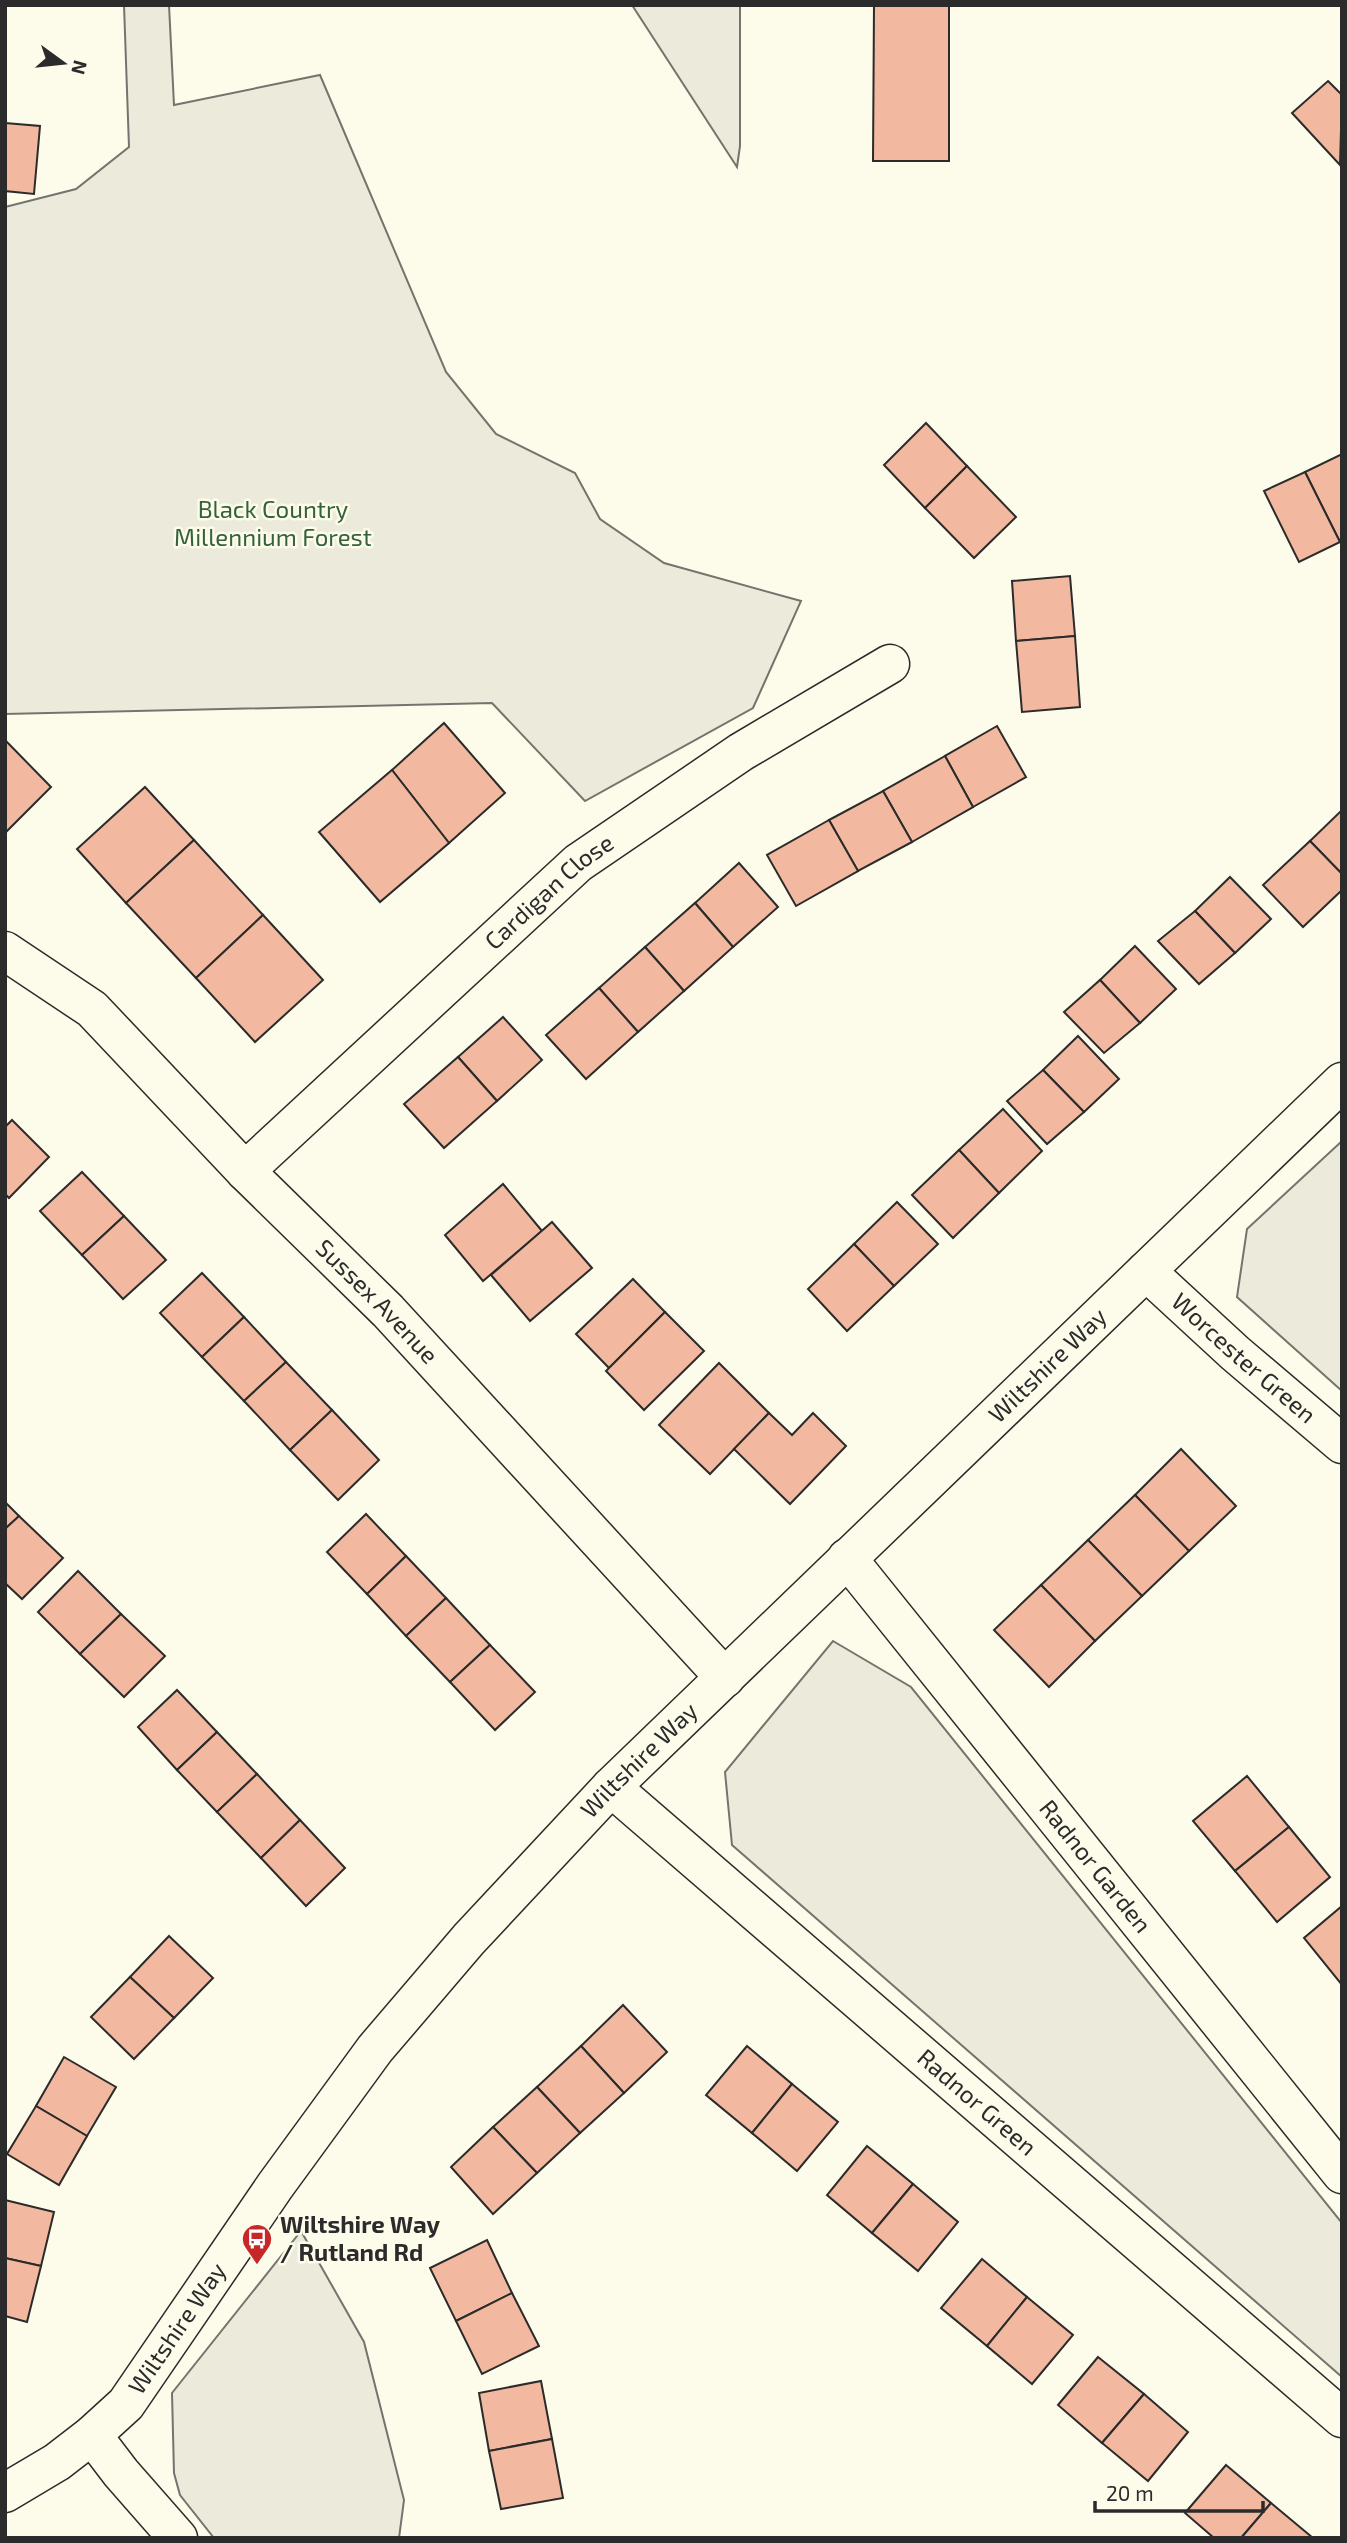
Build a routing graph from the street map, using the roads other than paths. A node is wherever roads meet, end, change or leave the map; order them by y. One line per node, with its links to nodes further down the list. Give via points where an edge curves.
1 (890, 664): 4 (street, Cardigan Close, via 741,752 578,863)
2 (5, 951): 4 (street, Sussex Avenue, via 92,1009)
3 (1342, 1082): 5 (street, Wiltshire Way)
4 (246, 1171): 8 (street, Sussex Avenue, via 388,1311)
5 (1146, 1271): 6 (street, Worcester Green); 7 (street, Wiltshire Way)
6 (1342, 1444)
7 (847, 1558): 8 (street, Wiltshire Way); 10 (street, Radnor Garden)
8 (725, 1678): 9 (street, Wiltshire Way)
9 (611, 1787): 11 (street, Radnor Green); 12 (street, Wiltshire Way, via 469,1939 375,2049 275,2186 127,2404)
10 (1342, 2174)
11 (1342, 2418)
12 (92, 2435): 13 (street, Wiltshire Way); 14 (street)
13 (5, 2493)
14 (178, 2538)

